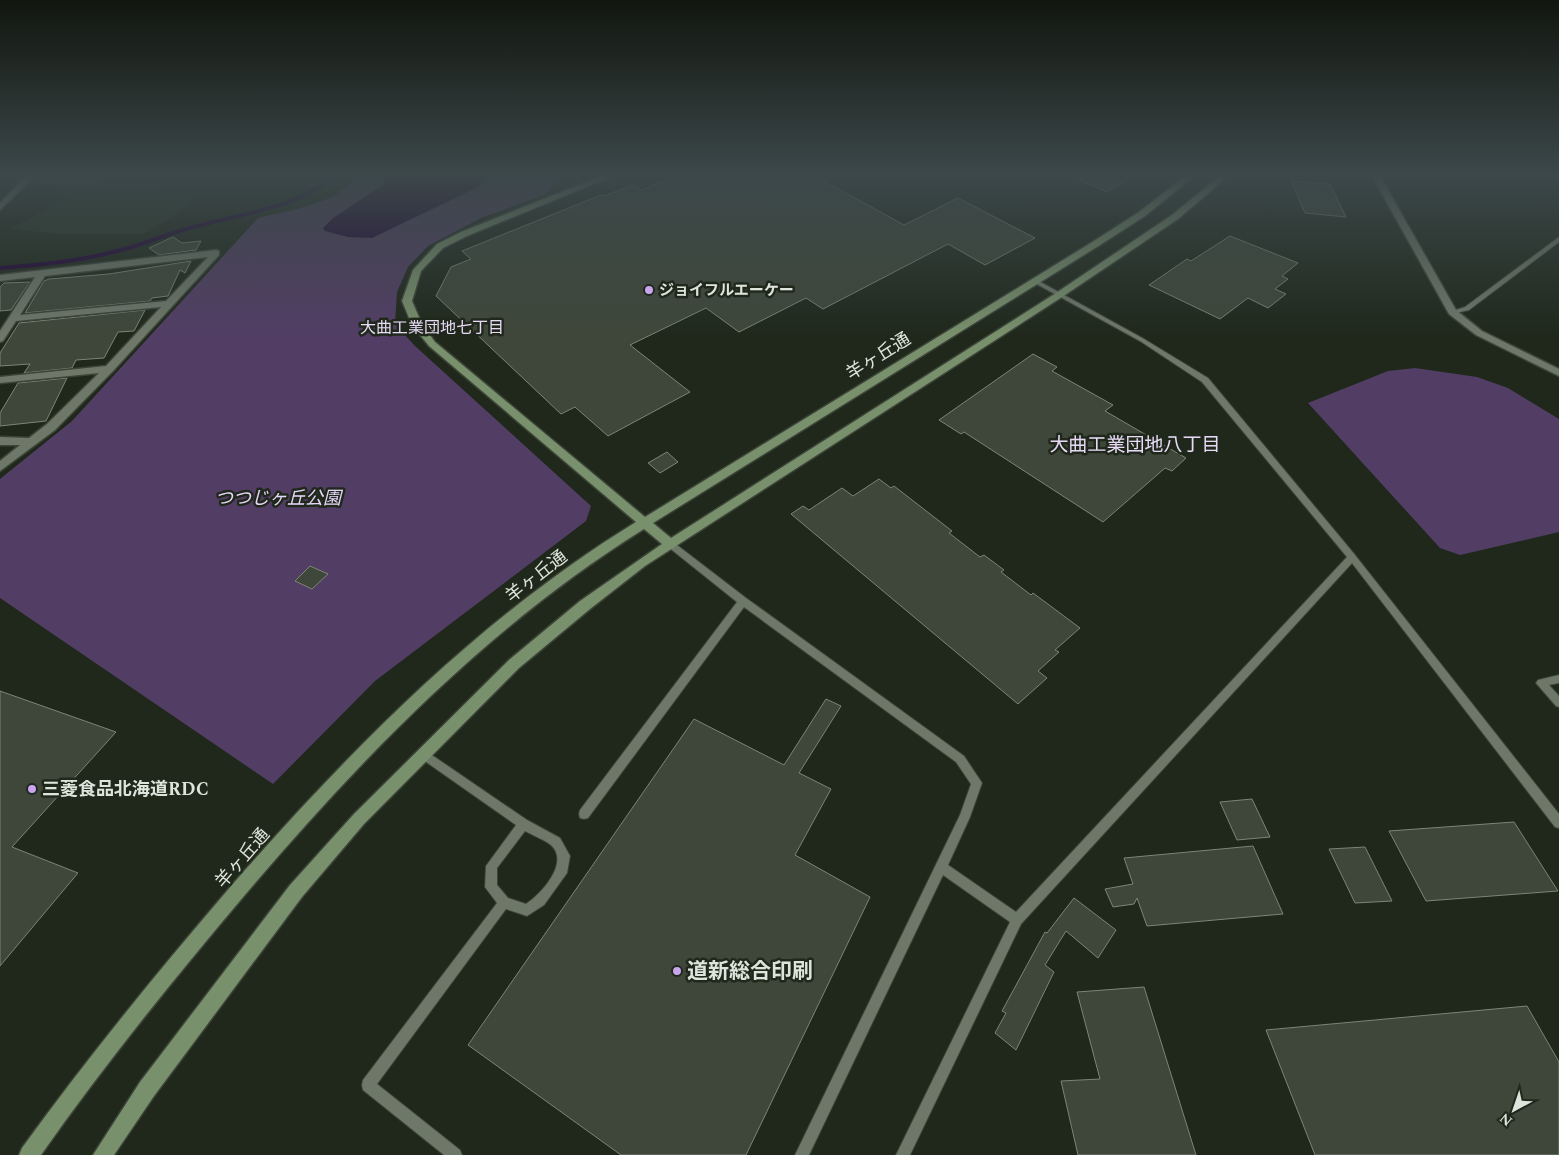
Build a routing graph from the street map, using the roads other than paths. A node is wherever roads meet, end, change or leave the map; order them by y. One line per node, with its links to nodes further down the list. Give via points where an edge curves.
1 (479, 228): 20 (main road, via 440,246 417,270 407,301 417,325 432,344)
2 (1120, 228): 8 (main road, 羊ヶ丘通)
3 (1159, 228): 9 (main road)
4 (1405, 228): 11 (street)
5 (1559, 239): 11 (lane, via 1468,309)
6 (42, 274): 7 (street); 10 (street, via 216,253); 12 (street)
7 (0, 278)
8 (1035, 281): 9 (lane); 20 (main road, 羊ヶ丘通)
9 (1059, 295): 21 (main road); 22 (lane, via 1142,340 1205,380)
10 (168, 304): 12 (street); 14 (street)
11 (1452, 312): 15 (street, via 1479,333)
12 (13, 318): 13 (street)
13 (0, 339)
14 (109, 369): 16 (street); 18 (street, via 51,427)
15 (1559, 373)
16 (0, 380)
17 (0, 441): 18 (street)
18 (30, 442): 19 (street)
19 (0, 467)
20 (643, 523): 21 (main road); 33 (main road, 羊ヶ丘通, via 565,576 479,646 423,695 336,781 169,969 85,1075)
21 (670, 544): 23 (lane); 26 (main road, via 585,605 514,664)
22 (1352, 557): 28 (lane); 32 (lane)
23 (742, 600): 27 (lane); 30 (lane, via 960,759 976,783 965,817)
24 (1559, 679): 25 (lane, via 1541,683)
25 (1559, 703)
26 (423, 754): 29 (lane); 34 (main road, via 359,819 296,891 147,1088)
27 (584, 814)
28 (1559, 823)
29 (523, 824): 31 (lane, via 492,866 491,887); 31 (lane, via 556,842 564,856 563,870 540,901 527,910)
30 (941, 867): 32 (lane); 36 (lane)
31 (504, 903): 35 (lane, via 368,1085)
32 (1017, 920): 37 (lane)
33 (28, 1155)
34 (102, 1155)
35 (455, 1155)
36 (802, 1155)
37 (903, 1155)

